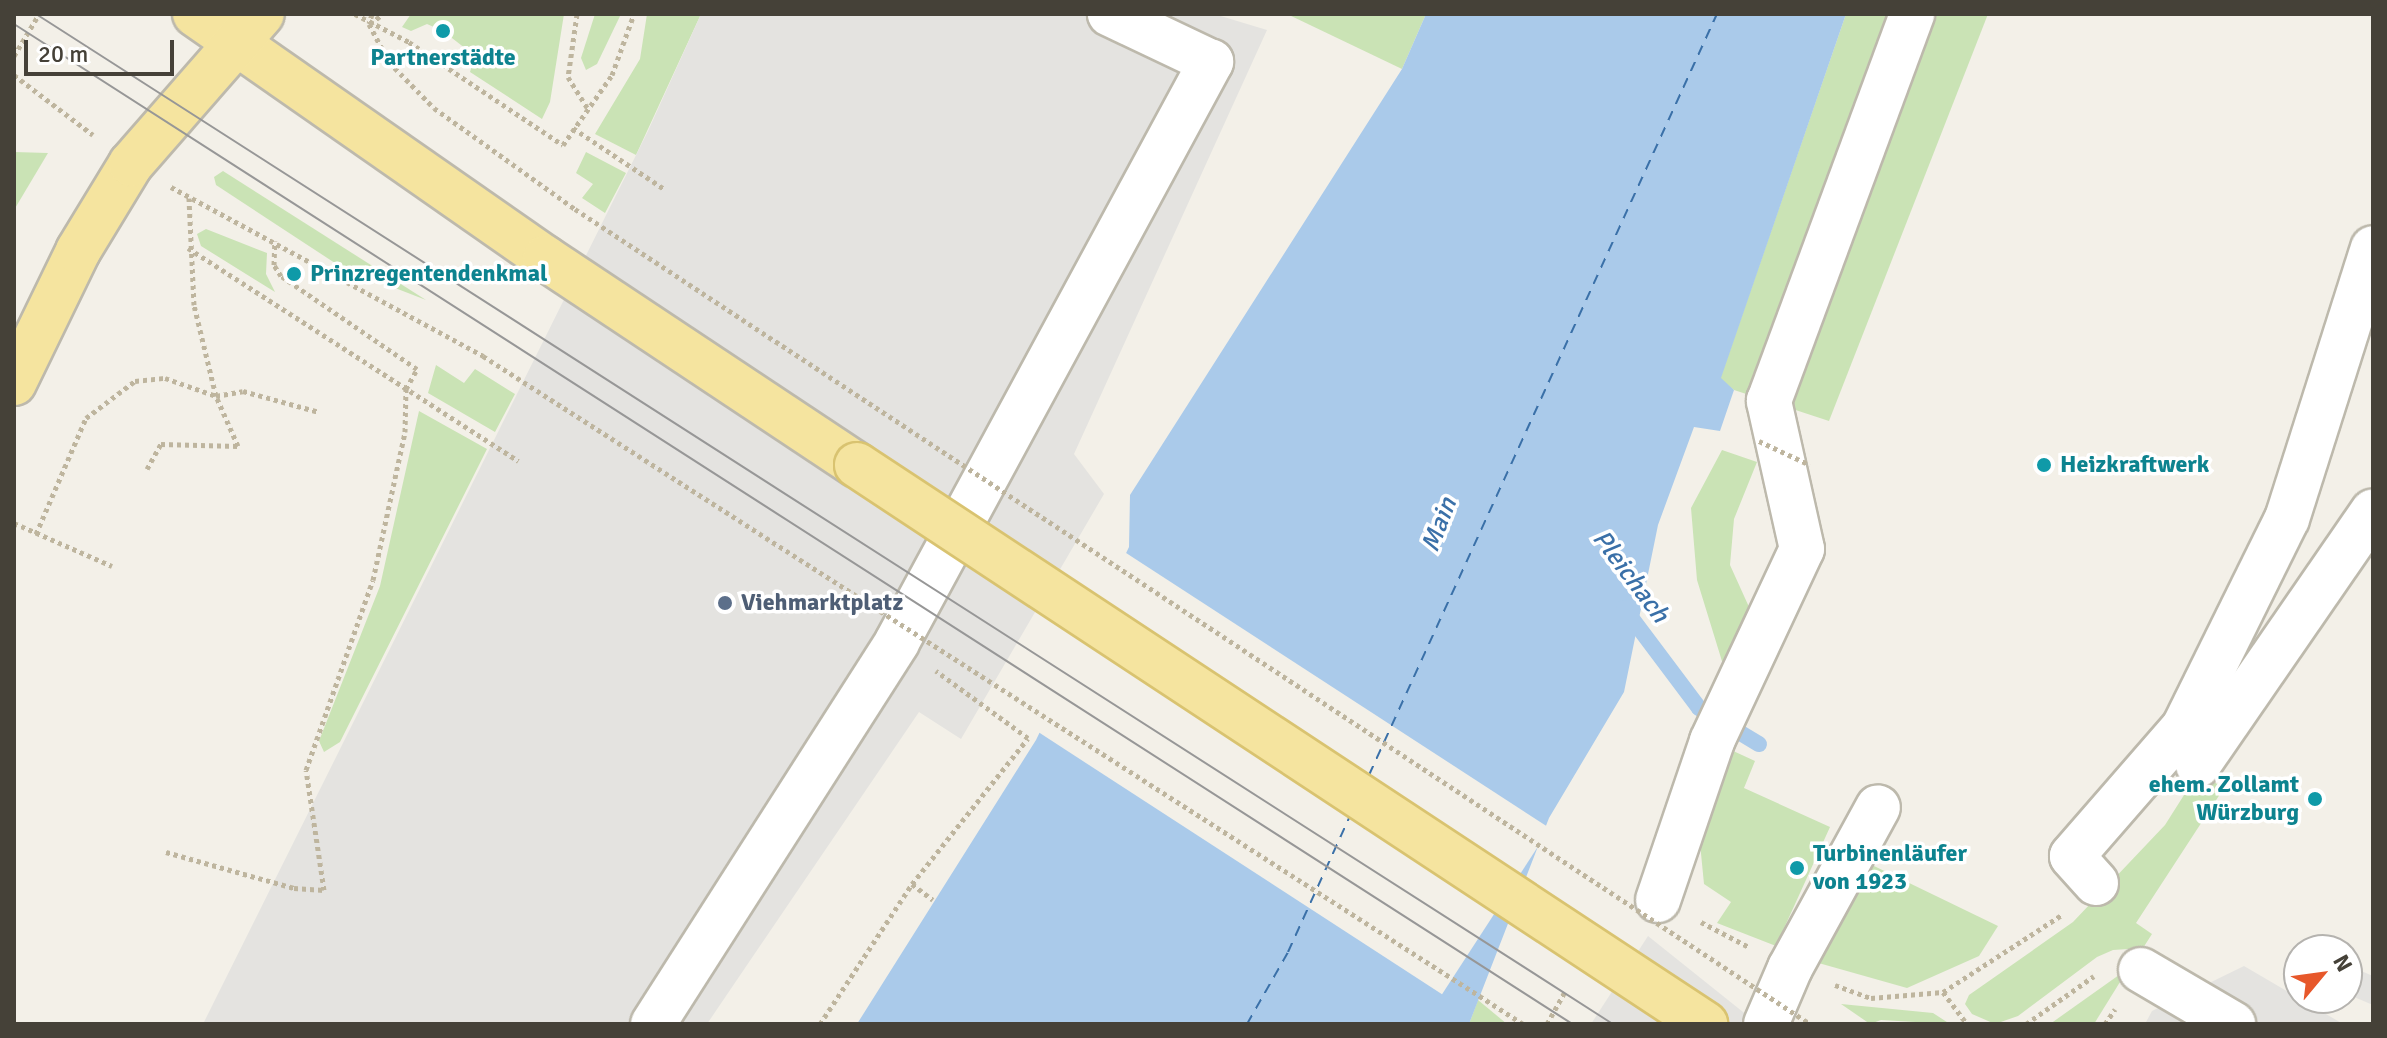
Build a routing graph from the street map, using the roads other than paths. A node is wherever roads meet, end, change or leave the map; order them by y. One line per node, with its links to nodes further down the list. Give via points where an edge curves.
1 (195, 14): 4 (main road)
2 (1110, 14): 13 (lane, via 1211,62 897,642)
3 (1912, 14): 11 (lane, via 1769,401 1802,549 1712,741)
4 (250, 28): 6 (main road, via 131,164 78,251); 14 (main road, bridge, via 342,112 545,258)
5 (2373, 248): 10 (lane, via 2287,519 2184,727 2072,856)
6 (14, 383)
7 (2373, 511): 8 (lane)
8 (2198, 765)
9 (1878, 807): 15 (lane, via 1790,968)
10 (2096, 883)
11 (1658, 900)
12 (2141, 970): 16 (lane)
13 (653, 1024)
14 (1705, 1024)
15 (1766, 1024)
16 (2233, 1024)

